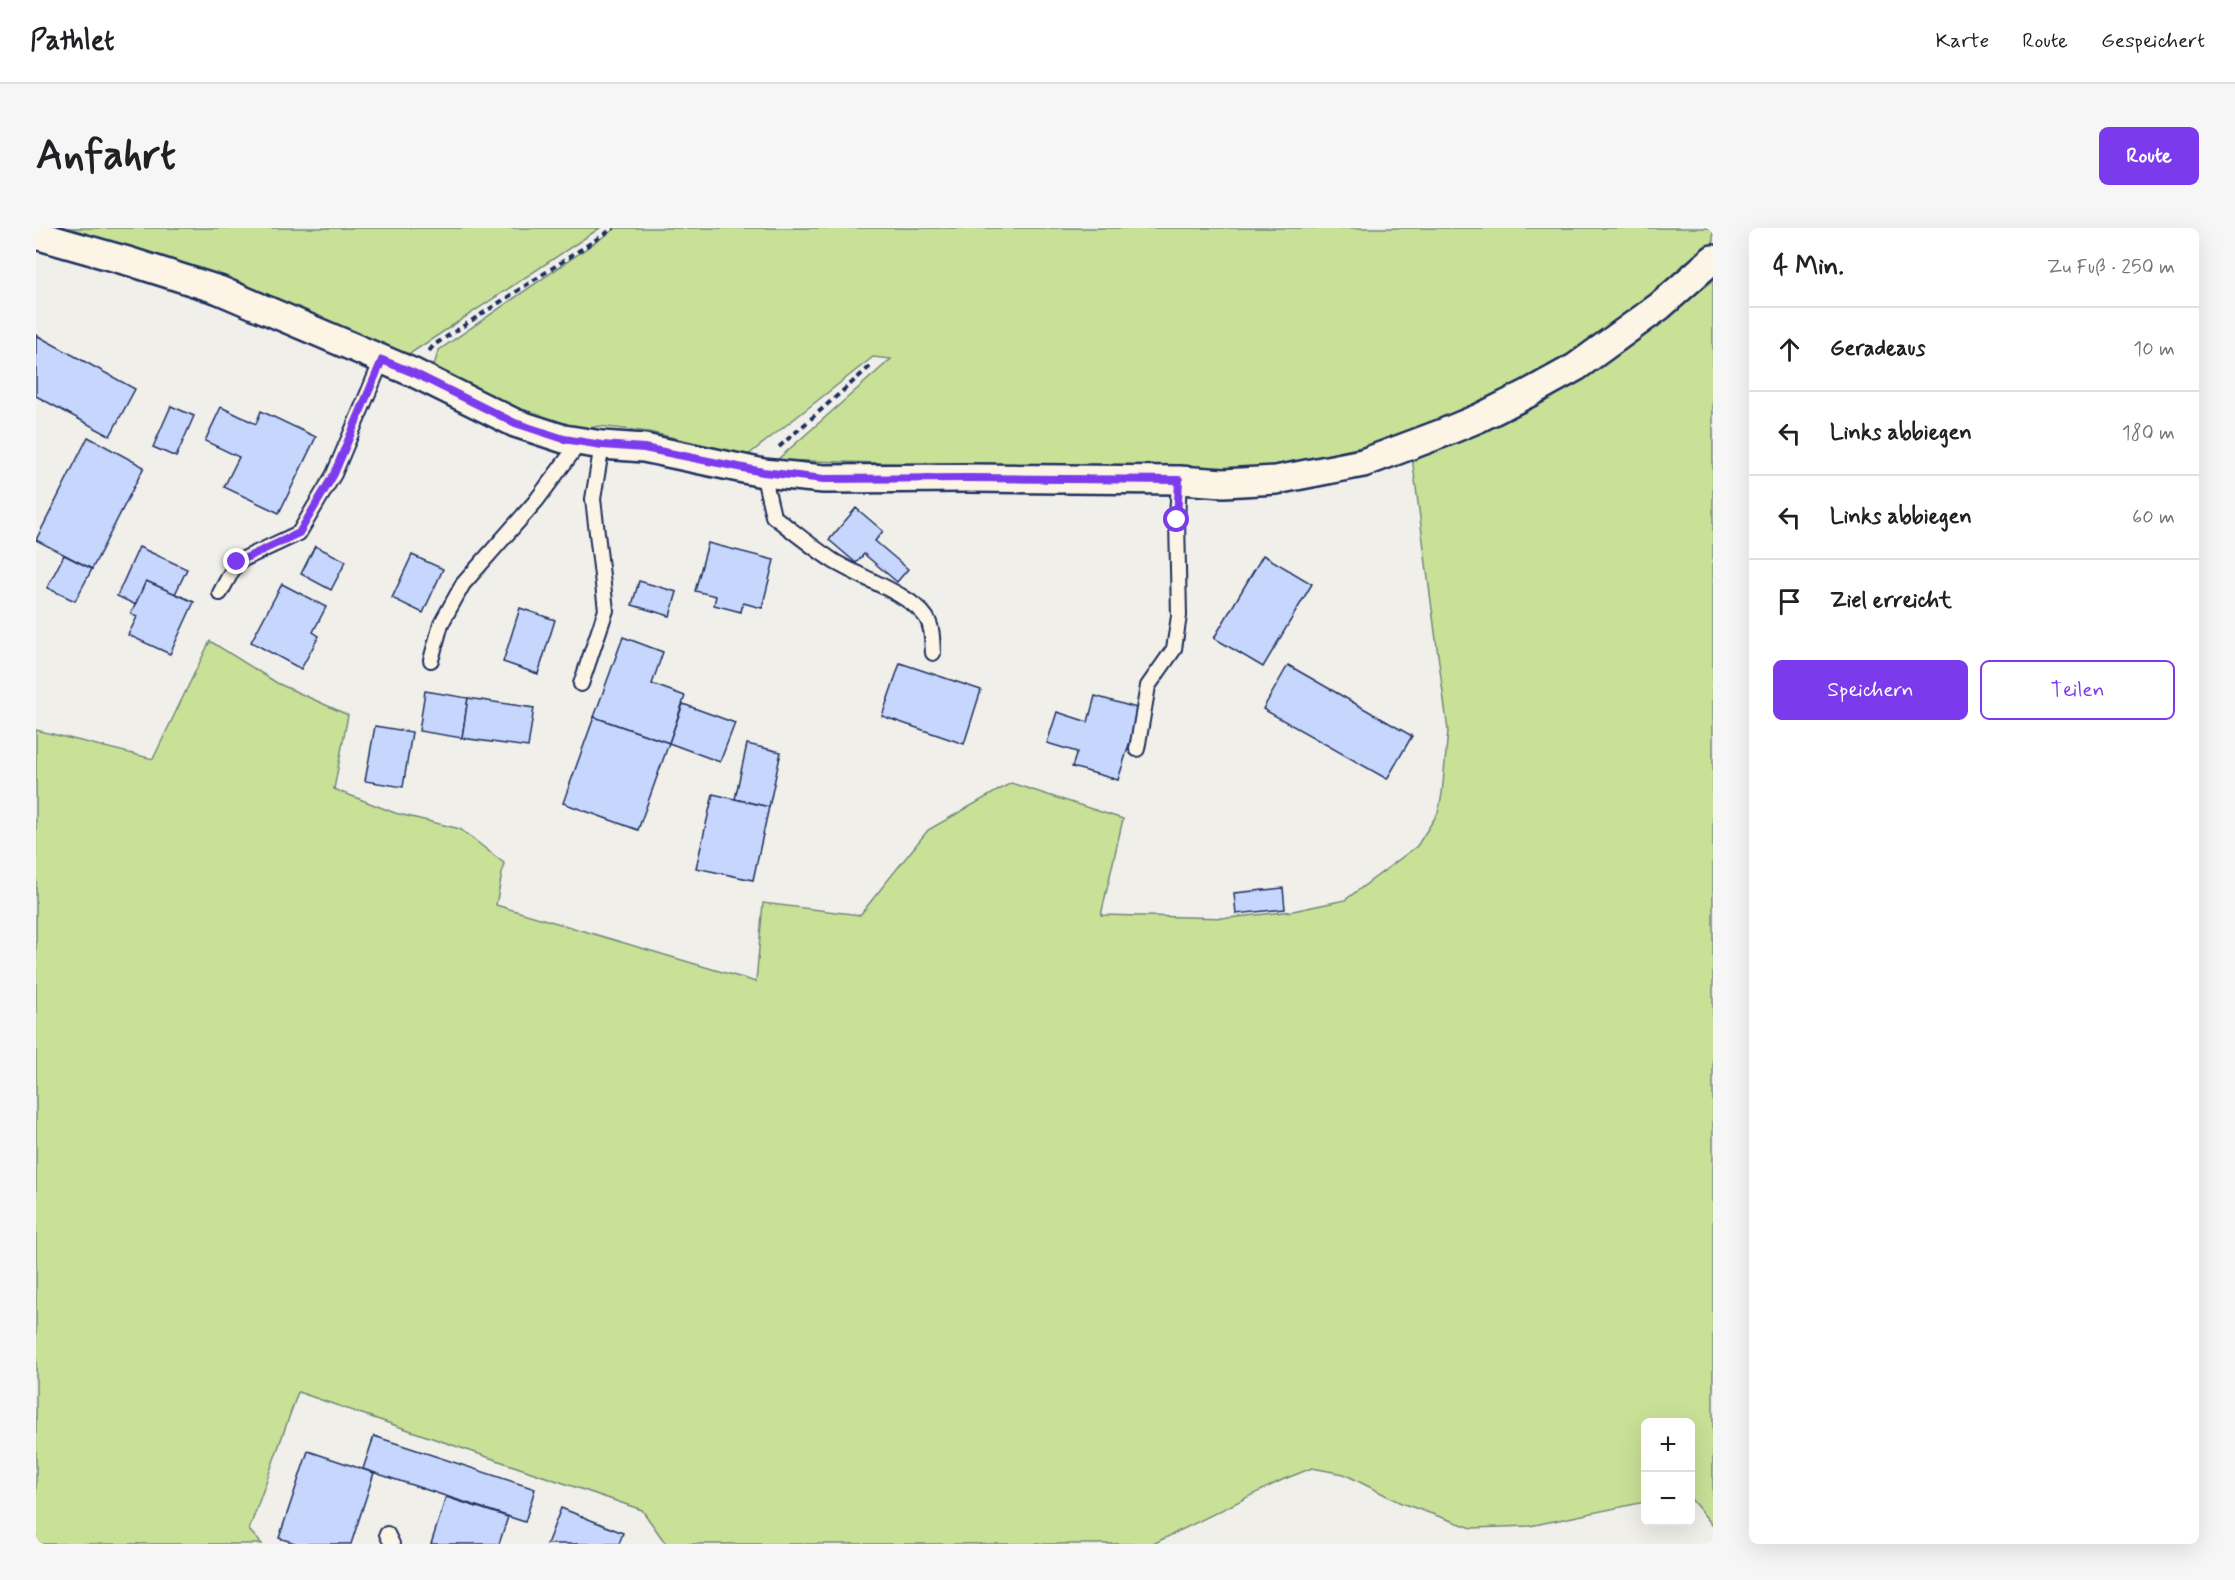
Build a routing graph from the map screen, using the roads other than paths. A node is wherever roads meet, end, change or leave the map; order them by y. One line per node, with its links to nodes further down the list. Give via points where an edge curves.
1 (36, 235): 3 (street, via 219,290)
2 (1713, 259): 6 (street, via 1660,306 1576,367 1443,433 1363,463 1310,475 1224,483)
3 (382, 360): 4 (street, via 515,423); 7 (lane, via 334,474 299,533 237,562)
4 (591, 444): 5 (street, via 644,448); 9 (lane, via 463,584 441,624); 10 (lane, via 606,610)
5 (763, 472): 6 (street, via 824,479); 8 (lane, via 773,516 833,560 920,610 932,629)
6 (1179, 480): 11 (lane, via 1179,616 1174,649 1148,686)
7 (220, 593)
8 (933, 653)
9 (431, 660)
10 (581, 684)
11 (1137, 749)

